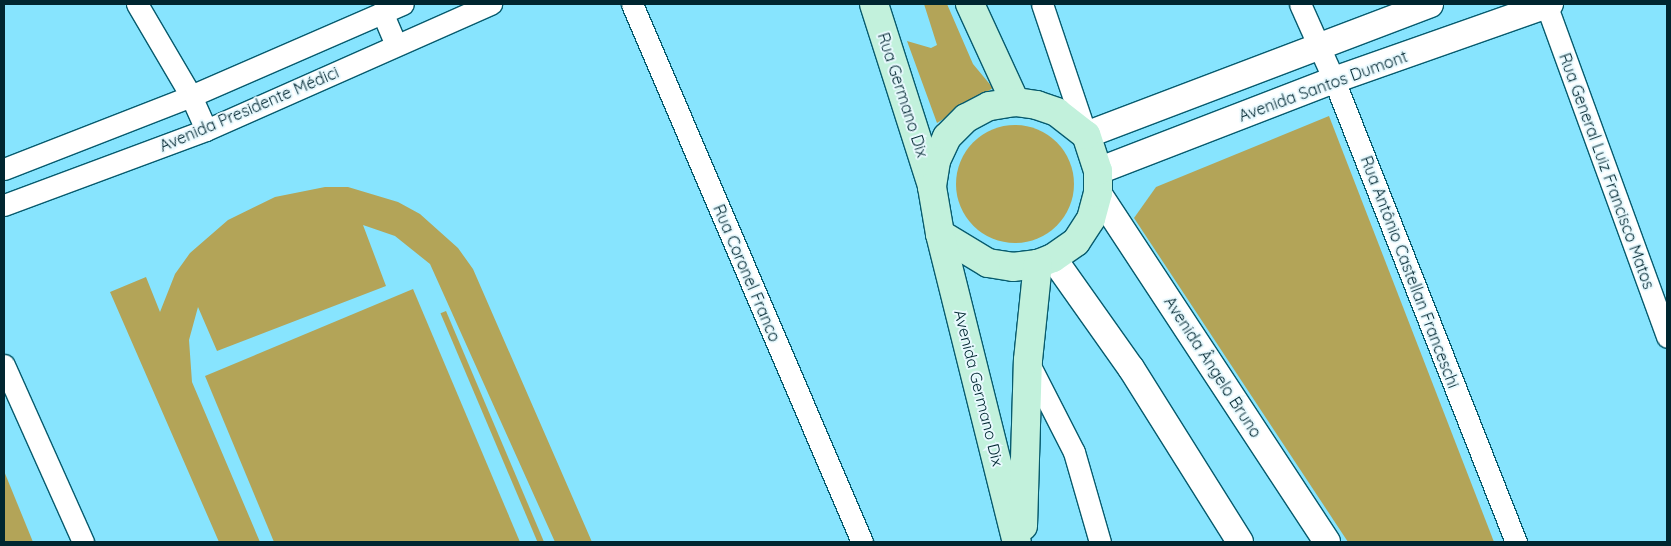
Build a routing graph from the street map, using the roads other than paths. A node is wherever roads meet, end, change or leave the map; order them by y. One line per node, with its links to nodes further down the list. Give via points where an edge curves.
1 (137, 4): 15 (street)
2 (402, 4): 11 (street)
3 (491, 4): 12 (street, Avenida Presidente Médici)
4 (632, 4): 29 (street, Rua Coronel Franco)
5 (874, 4): 21 (main road, Rua Germano Dix)
6 (970, 4): 16 (main road)
7 (1042, 4): 18 (street)
8 (1300, 4): 13 (street, Rua Antônio Castellan Franceschi)
9 (1430, 4): 13 (street)
10 (1548, 4): 14 (street, Avenida Santos Dumont); 25 (street, Rua General Luiz Francisco Matos)
11 (382, 12): 12 (street); 15 (street)
12 (396, 45): 17 (street, Avenida Presidente Médici)
13 (1318, 48): 14 (street, Rua Antônio Castellan Franceschi); 18 (street)
14 (1334, 80): 20 (street, Avenida Santos Dumont); 35 (street, Rua Antônio Castellan Franceschi)
15 (191, 96): 17 (street); 19 (street)
16 (1015, 102): 18 (main road, via 1037,104 1057,112); 21 (main road, via 981,110 966,118 947,137 936,161)
17 (206, 130): 22 (street, Avenida Presidente Médici)
18 (1086, 136): 20 (main road)
19 (4, 169)
20 (1098, 182): 24 (main road, via 1091,219 1081,234); 34 (street, Avenida Ângelo Bruno)
21 (932, 187): 23 (main road)
22 (4, 205)
23 (940, 234): 24 (main road, via 988,263 1013,267); 30 (main road, Avenida Germano Dix)
24 (1045, 261): 26 (main road, Avenida Germano Dix); 33 (street, via 1131,368)
25 (1667, 338)
26 (1028, 360): 31 (main road, Avenida Germano Dix); 32 (street, via 1074,452)
27 (4, 365): 28 (street)
28 (82, 542)
29 (862, 542)
30 (1017, 542)
31 (1022, 542)
32 (1100, 542)
33 (1240, 542)
34 (1328, 542)
35 (1516, 542)

